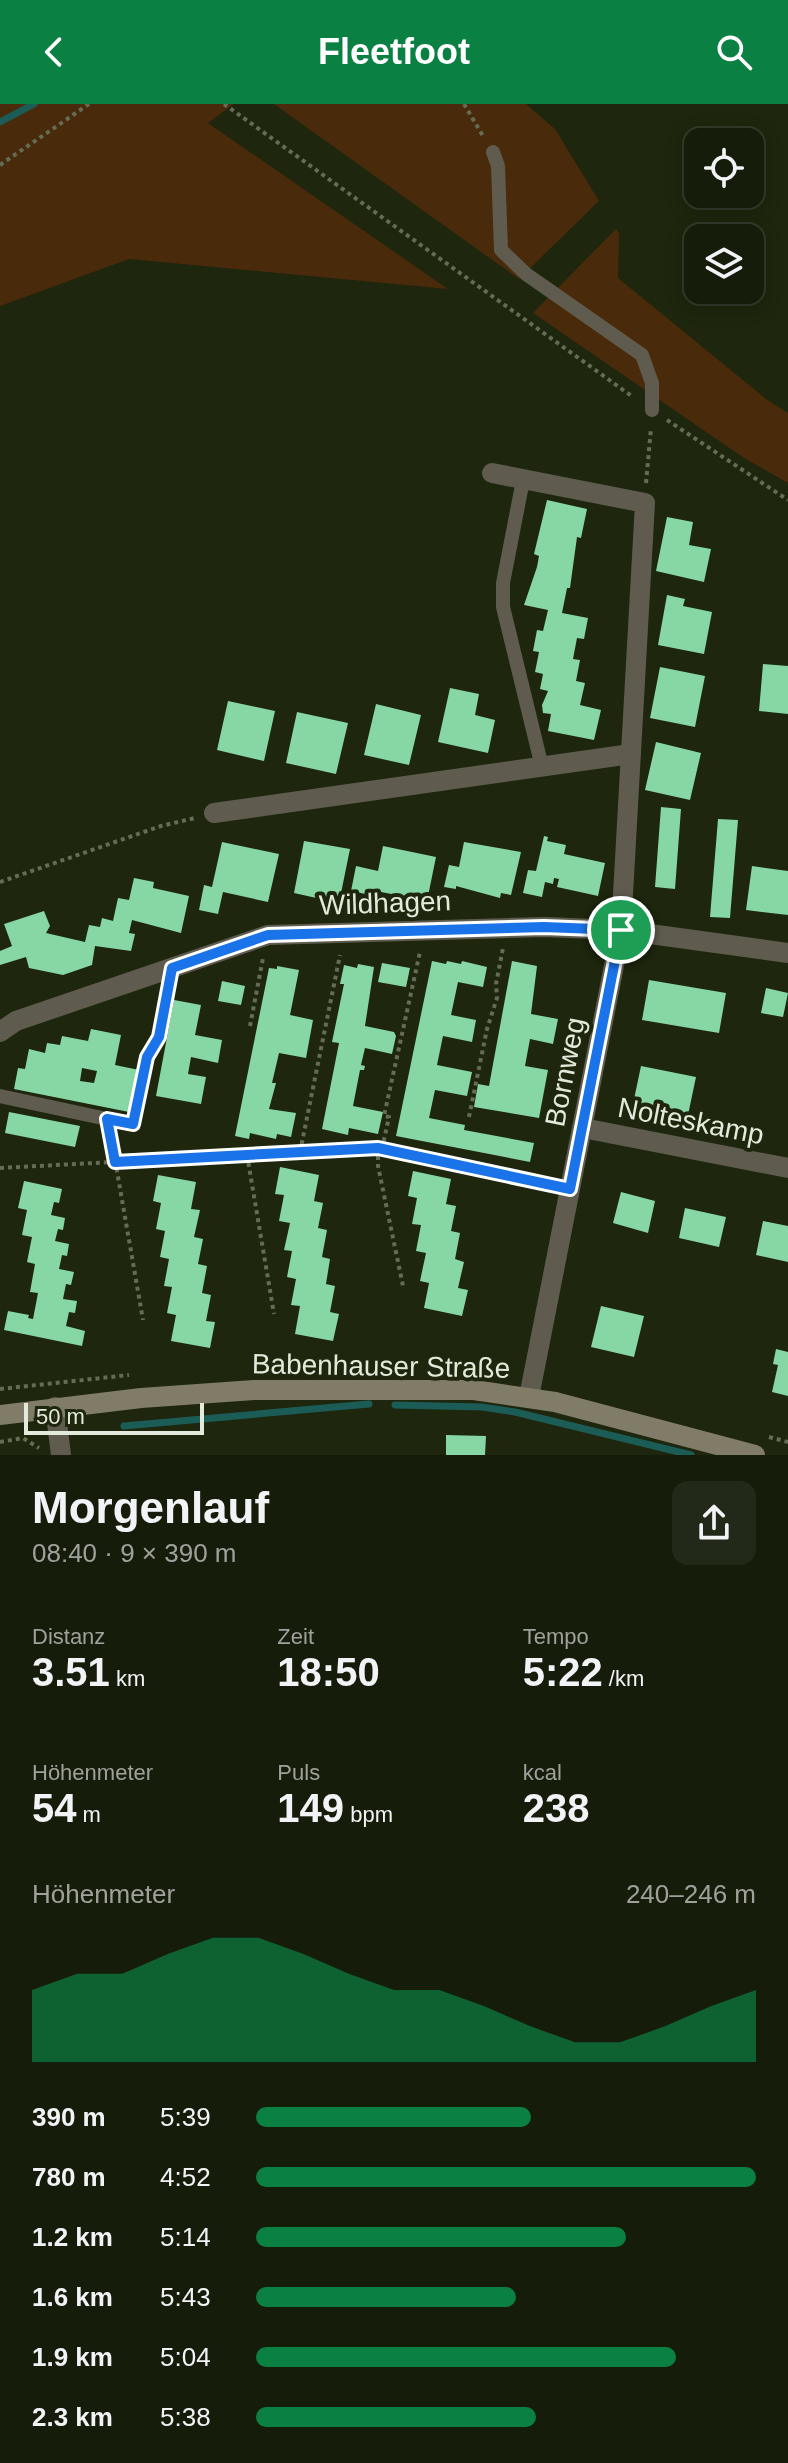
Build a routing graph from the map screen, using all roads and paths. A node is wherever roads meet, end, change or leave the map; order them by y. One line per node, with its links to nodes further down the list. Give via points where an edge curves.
1 (89, 104): 5 (path)
2 (224, 104): 6 (path)
3 (464, 104): 4 (path)
4 (493, 152): 6 (lane, via 501,250 526,274 642,355 652,383)
5 (0, 165)
6 (652, 410): 9 (path); 10 (path)
7 (492, 473): 8 (street)
8 (523, 480): 10 (street); 12 (lane, via 503,607)
9 (788, 500)
10 (645, 503): 11 (street, Bornweg)
11 (631, 754): 12 (street); 17 (street, Bornweg)
12 (542, 767): 13 (street)
13 (214, 813): 14 (path)
14 (0, 882)
15 (507, 928): 16 (street, Wildhagen); 17 (street, Wildhagen); 25 (path)
16 (425, 930): 18 (street, Wildhagen); 28 (path)
17 (621, 930): 20 (street, Wildhagen); 27 (street, Bornweg)
18 (344, 933): 19 (street, Wildhagen); 29 (path)
19 (268, 935): 21 (street, Wildhagen); 22 (path)
20 (788, 953)
21 (172, 968): 23 (street, Wildhagen, via 16,1021); 26 (path, via 159,1037 147,1057 133,1124)
22 (250, 1026)
23 (0, 1032)
24 (0, 1096): 26 (lane)
25 (469, 1117)
26 (107, 1119): 31 (path)
27 (583, 1128): 33 (street, Nolteskamp); 34 (street, Bornweg)
28 (380, 1149): 29 (path); 34 (path); 35 (path, via 378,1166)
29 (300, 1152): 30 (path)
30 (247, 1155): 31 (path); 36 (path)
31 (115, 1162): 32 (path); 37 (path)
32 (0, 1168)
33 (788, 1168)
34 (570, 1189): 38 (street, Bornweg)
35 (403, 1286)
36 (274, 1314)
37 (143, 1320)
38 (529, 1397): 39 (main road, Babenhauser Straße, via 474,1390 295,1388); 44 (main road, Babenhauser Straße)
39 (55, 1407): 40 (main road, Babenhauser Straße); 43 (street)
40 (0, 1415)
41 (0, 1442): 42 (path, via 23,1438)
42 (43, 1455)
43 (61, 1455)
44 (755, 1455)

